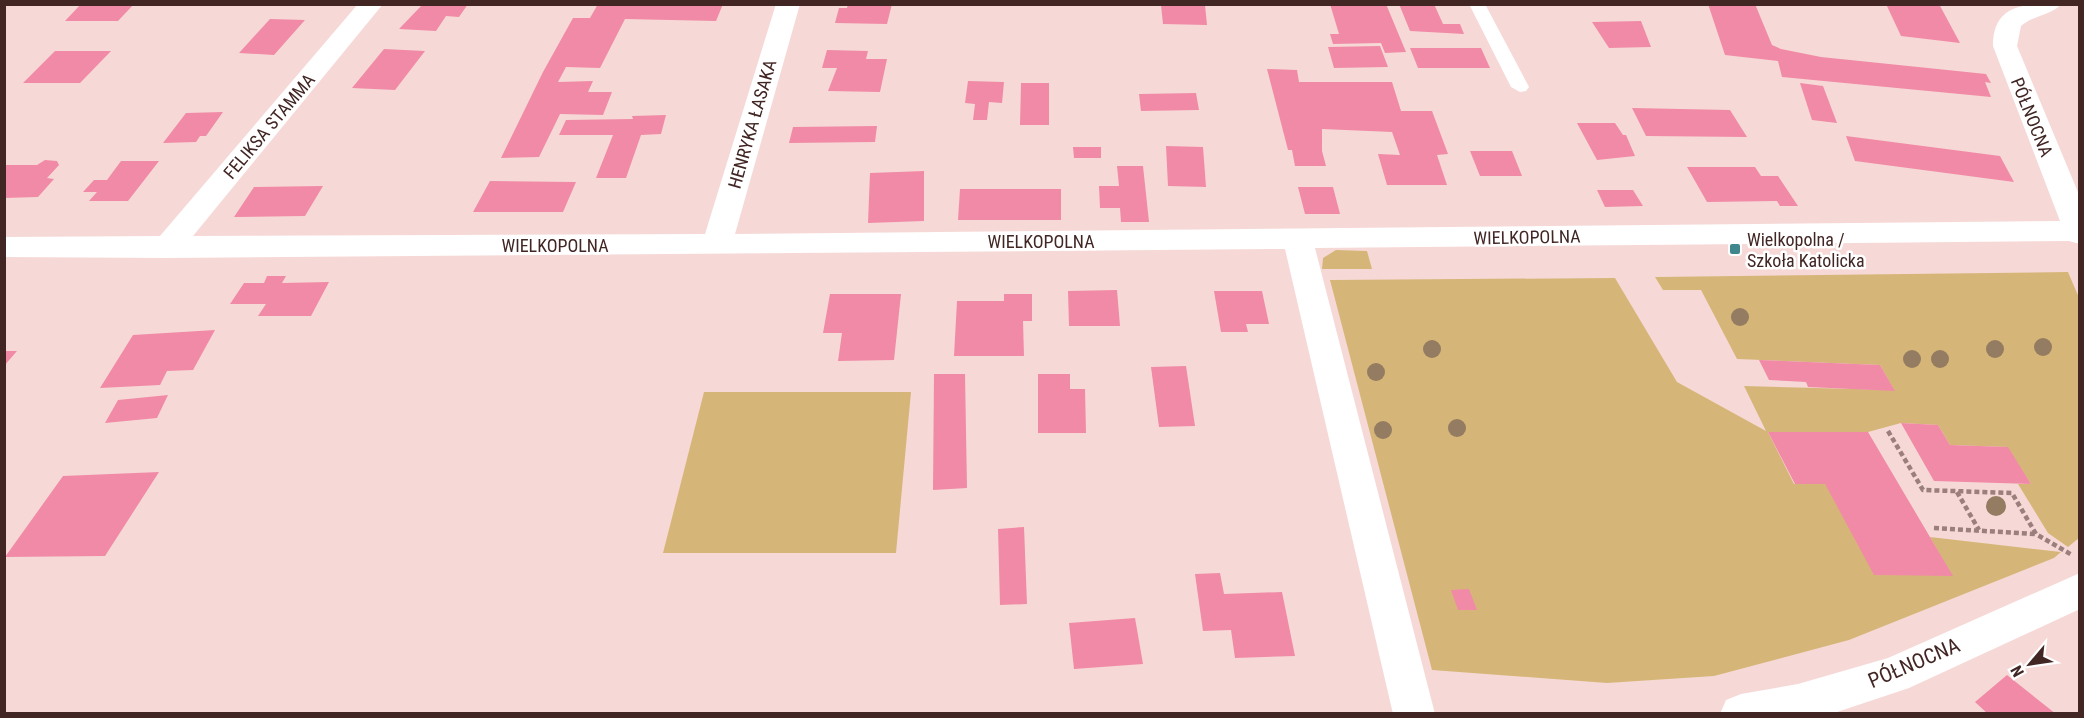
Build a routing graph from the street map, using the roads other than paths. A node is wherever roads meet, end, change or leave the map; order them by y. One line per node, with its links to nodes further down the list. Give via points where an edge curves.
1 (371, 4): 10 (street, FELIKSA STAMMA)
2 (788, 4): 8 (street, HENRYKA ŁASAKA)
3 (1477, 4): 5 (lane)
4 (2034, 6): 6 (street, PÓŁNOCNA, via 2009,24 2005,46)
5 (1520, 87)
6 (2079, 232): 7 (street, WIELKOPOLNA)
7 (1298, 239): 8 (street, WIELKOPOLNA); 12 (street)
8 (717, 244): 10 (street, WIELKOPOLNA)
9 (4, 247): 10 (street, WIELKOPOLNA)
10 (167, 248)
11 (2079, 574): 13 (street, PÓŁNOCNA, via 1894,675 1798,704)
12 (1414, 714)
13 (1741, 714)

